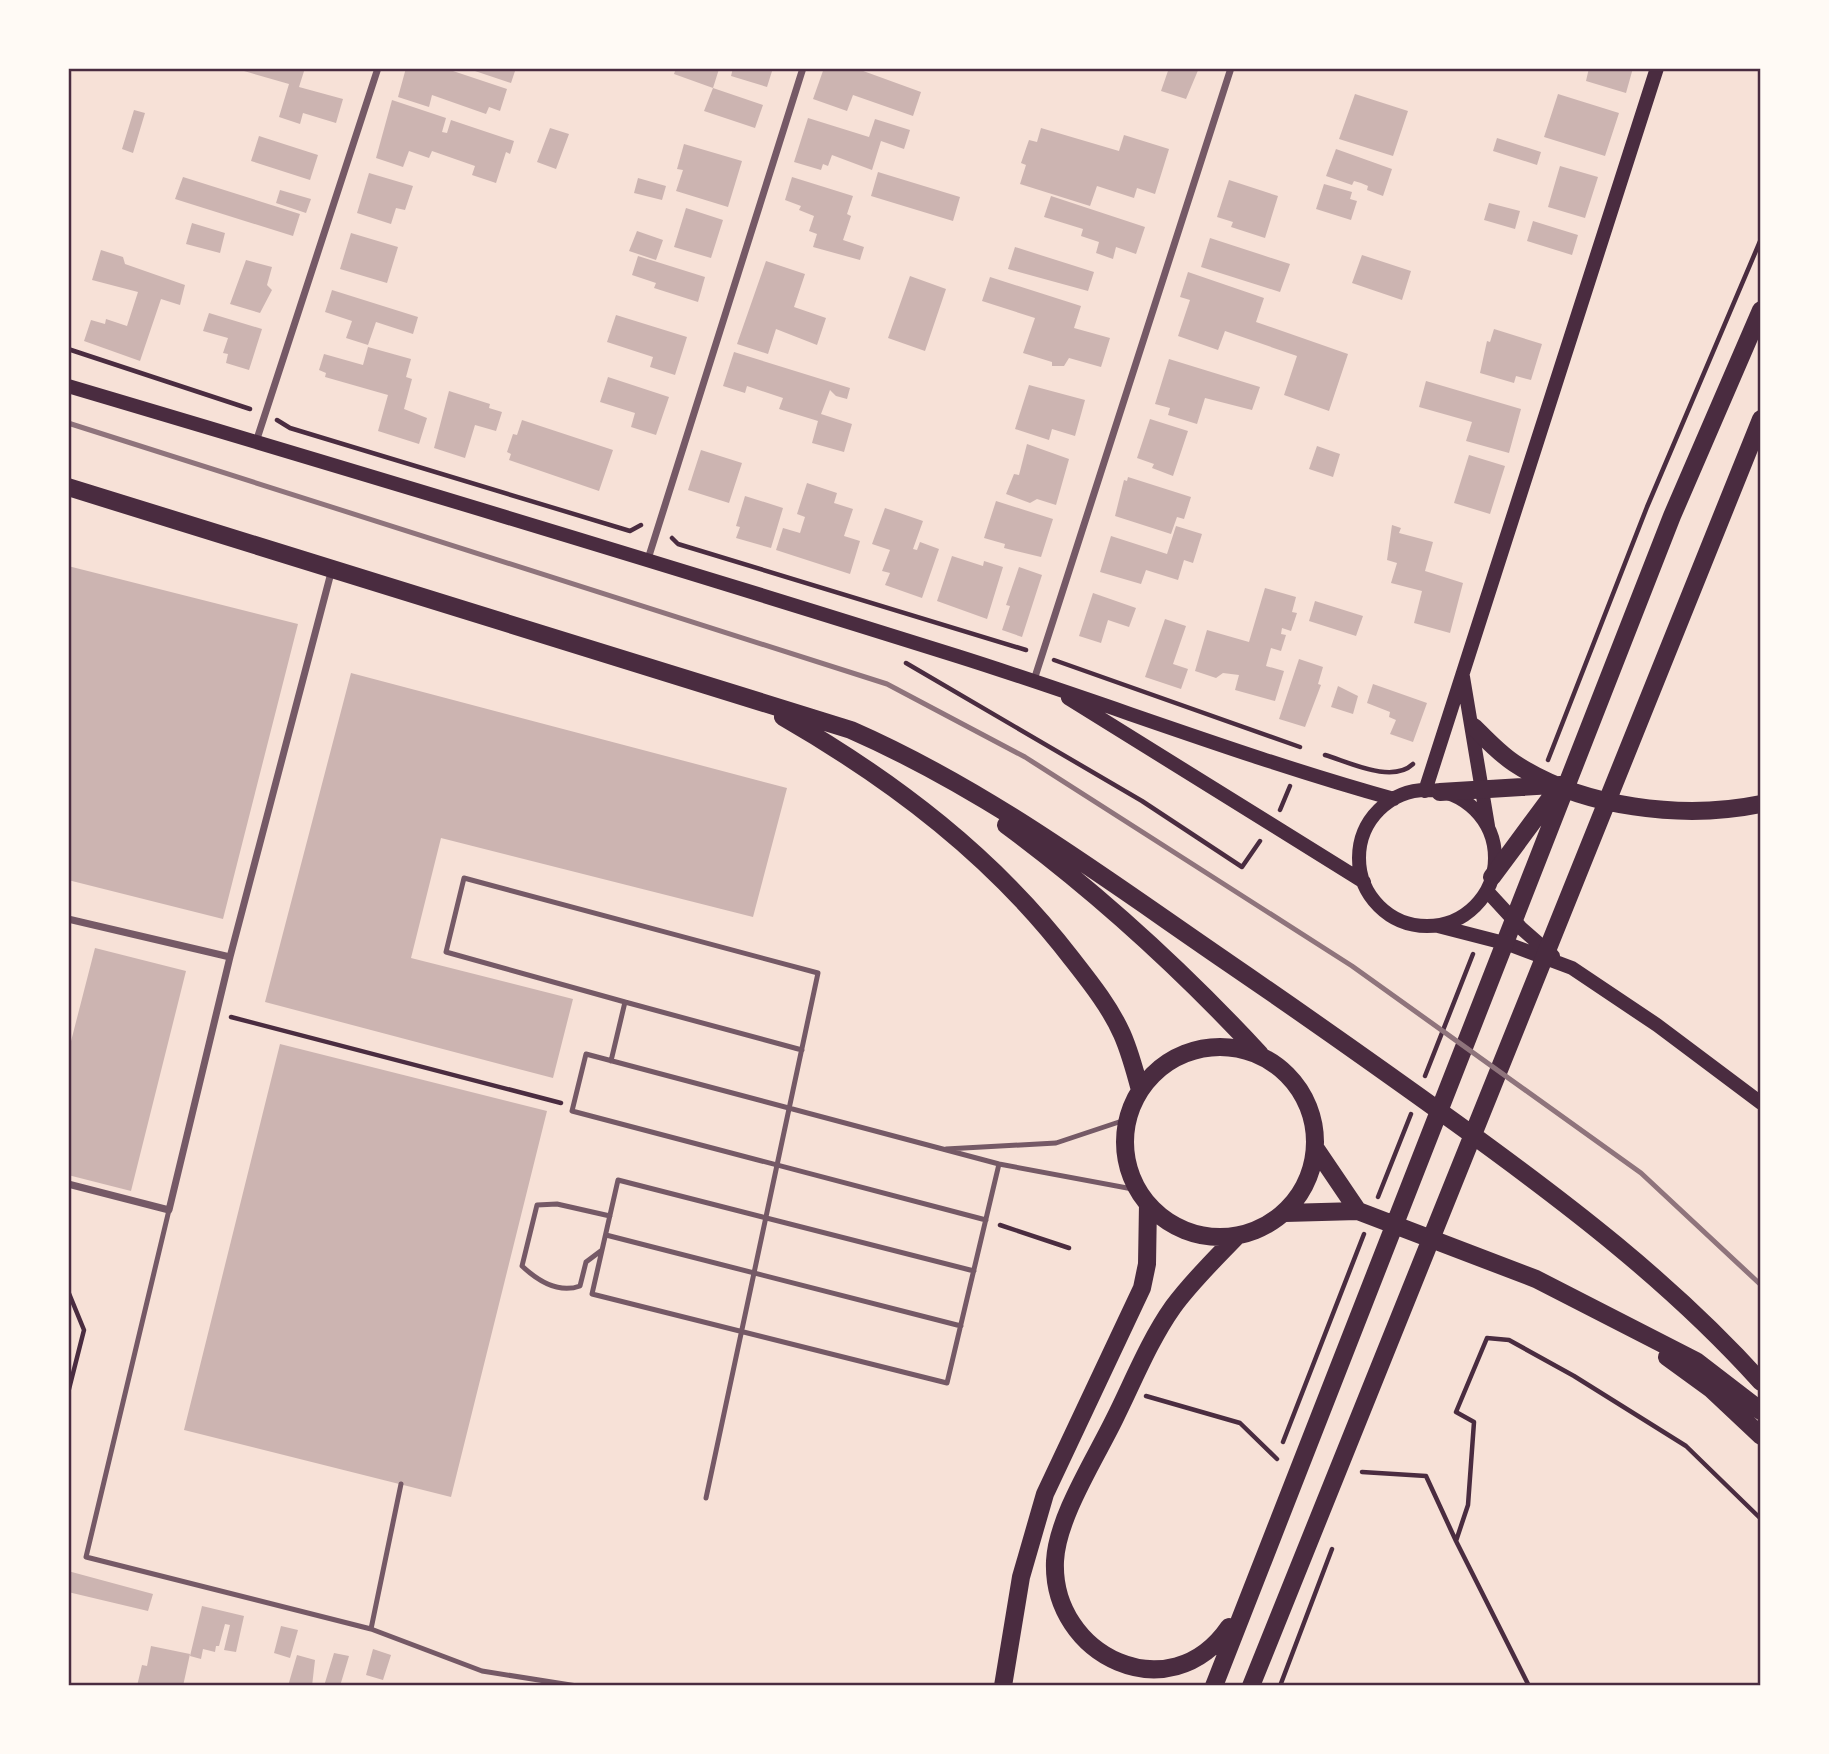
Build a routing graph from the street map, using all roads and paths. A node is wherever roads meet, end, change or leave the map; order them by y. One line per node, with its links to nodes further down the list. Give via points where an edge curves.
1 (378, 68): 9 (street)
2 (803, 68): 14 (street)
3 (1231, 68): 18 (street)
4 (1657, 68): 20 (main road)
5 (1761, 239): 27 (path, via 1647,507)
6 (1761, 310): 93 (main road, via 1672,516)
7 (68, 349): 9 (path)
8 (68, 386): 11 (main road)
9 (266, 414): 11 (street); 13 (path, via 290,428)
10 (1761, 419): 99 (main road)
11 (256, 442): 15 (main road)
12 (68, 487): 17 (main road)
13 (625, 529): 14 (path, via 638,525); 15 (path)
14 (657, 530): 16 (street); 18 (path, via 678,544)
15 (618, 550): 16 (main road)
16 (648, 559): 21 (main road)
17 (332, 567): 22 (main road); 41 (street)
18 (1043, 656): 21 (street); 28 (path, via 1309,750)
19 (903, 661): 34 (path, via 1120,787 1242,867)
20 (1462, 675): 23 (main road); 31 (main road)
21 (1040, 682): 28 (main road); 34 (main road)
22 (759, 704): 25 (main road, via 851,730); 49 (main road, via 882,779 1009,884 1092,986 1122,1032)
23 (1474, 727): 29 (main road, via 1514,763); 30 (main road)
24 (1321, 754): 26 (path, via 1385,772 1410,767)
25 (913, 757): 46 (main road, via 1112,909); 78 (main road, via 1053,843 1486,1145 1670,1290)
26 (1418, 758)
27 (1546, 766)
28 (1298, 772): 32 (main road); 34 (path)
29 (1560, 785): 30 (main road); 33 (main road, via 1642,806 1696,810); 37 (main road)
30 (1484, 790): 31 (main road); 35 (main road)
31 (1433, 791): 32 (main road); 35 (main road, via 1469,805)
32 (1394, 799): 36 (main road, via 1366,828 1359,855)
33 (1761, 804)
34 (1270, 825): 36 (main road)
35 (1488, 829): 37 (main road, via 1494,848)
36 (1364, 882): 39 (main road, via 1377,904 1398,920)
37 (1490, 884): 39 (main road, via 1466,914); 42 (main road, via 1521,928)
38 (68, 919): 41 (street)
39 (1437, 925): 42 (main road)
40 (1475, 948): 48 (path)
41 (230, 957): 44 (street)
42 (1559, 961): 51 (main road, via 1657,1025)
43 (625, 1002): 45 (lane); 45 (lane, via 446,952 464,878 818,973); 47 (lane)
44 (216, 1014): 52 (path); 62 (street)
45 (802, 1050): 53 (lane)
46 (1264, 1057): 49 (main road, via 1231,1046 1195,1050 1166,1066); 56 (main road, via 1286,1073 1304,1095 1314,1121)
47 (611, 1060): 52 (lane, via 586,1054); 53 (lane)
48 (1425, 1077)
49 (1140, 1090): 54 (main road)
50 (1415, 1103): 61 (path)
51 (1761, 1103)
52 (573, 1106): 58 (lane, via 572,1111)
53 (791, 1109): 55 (lane); 58 (lane)
54 (1128, 1119): 55 (lane, via 1056,1143); 60 (main road, via 1128,1169)
55 (938, 1149): 57 (lane)
56 (1316, 1149): 61 (main road); 63 (main road, via 1312,1170)
57 (999, 1164): 60 (lane); 66 (lane)
58 (778, 1166): 65 (lane); 66 (lane)
59 (68, 1184): 62 (street)
60 (1143, 1197): 69 (main road, via 1166,1220 1188,1232); 97 (main road, via 1147,1264 1142,1288 1045,1494 1021,1577)
61 (1366, 1209): 63 (main road); 75 (main road, via 1536,1279)
62 (169, 1210): 94 (lane, via 86,1557)
63 (1285, 1213): 69 (main road, via 1263,1228)
64 (610, 1216): 65 (lane, via 618,1181); 68 (lane); 71 (lane, via 557,1204 537,1205 522,1266 537,1280 567,1290 580,1286 586,1262)
65 (766, 1219): 72 (lane); 73 (lane)
66 (986, 1220): 70 (path); 72 (lane)
67 (1364, 1233): 83 (path)
68 (606, 1235): 71 (lane); 73 (lane)
69 (1237, 1236): 93 (main road, via 1196,1278 1157,1332 1065,1523 1055,1558 1055,1586 1062,1607 1087,1642 1132,1666 1161,1670 1184,1666 1216,1645)
70 (1069, 1248)
71 (602, 1250): 77 (lane, via 592,1294)
72 (974, 1271): 76 (lane)
73 (754, 1272): 76 (lane); 77 (lane)
74 (68, 1291): 79 (path, via 85,1330)
75 (1608, 1315): 81 (main road, via 1696,1361); 82 (main road, via 1711,1389)
76 (961, 1326): 77 (lane, via 947,1383)
77 (741, 1332): 89 (lane)
78 (1761, 1382)
79 (68, 1393)
80 (1141, 1394): 83 (path, via 1240,1423)
81 (1761, 1411)
82 (1761, 1436)
83 (1277, 1459): 85 (path)
84 (1365, 1463): 86 (path)
85 (1273, 1471)
86 (1362, 1472): 88 (path); 91 (path, via 1426,1476)
87 (401, 1484): 94 (lane)
88 (1357, 1485)
89 (706, 1497)
90 (1761, 1519): 91 (path, via 1686,1446 1509,1340 1487,1338 1456,1412 1474,1422 1468,1505)
91 (1456, 1541): 95 (path)
92 (1333, 1548): 100 (path)
93 (1252, 1584): 98 (main road)
94 (371, 1629): 96 (lane, via 482,1671)
95 (1527, 1684)
96 (577, 1686)
97 (1003, 1686)
98 (1214, 1686)
99 (1251, 1686)
100 (1280, 1686)

